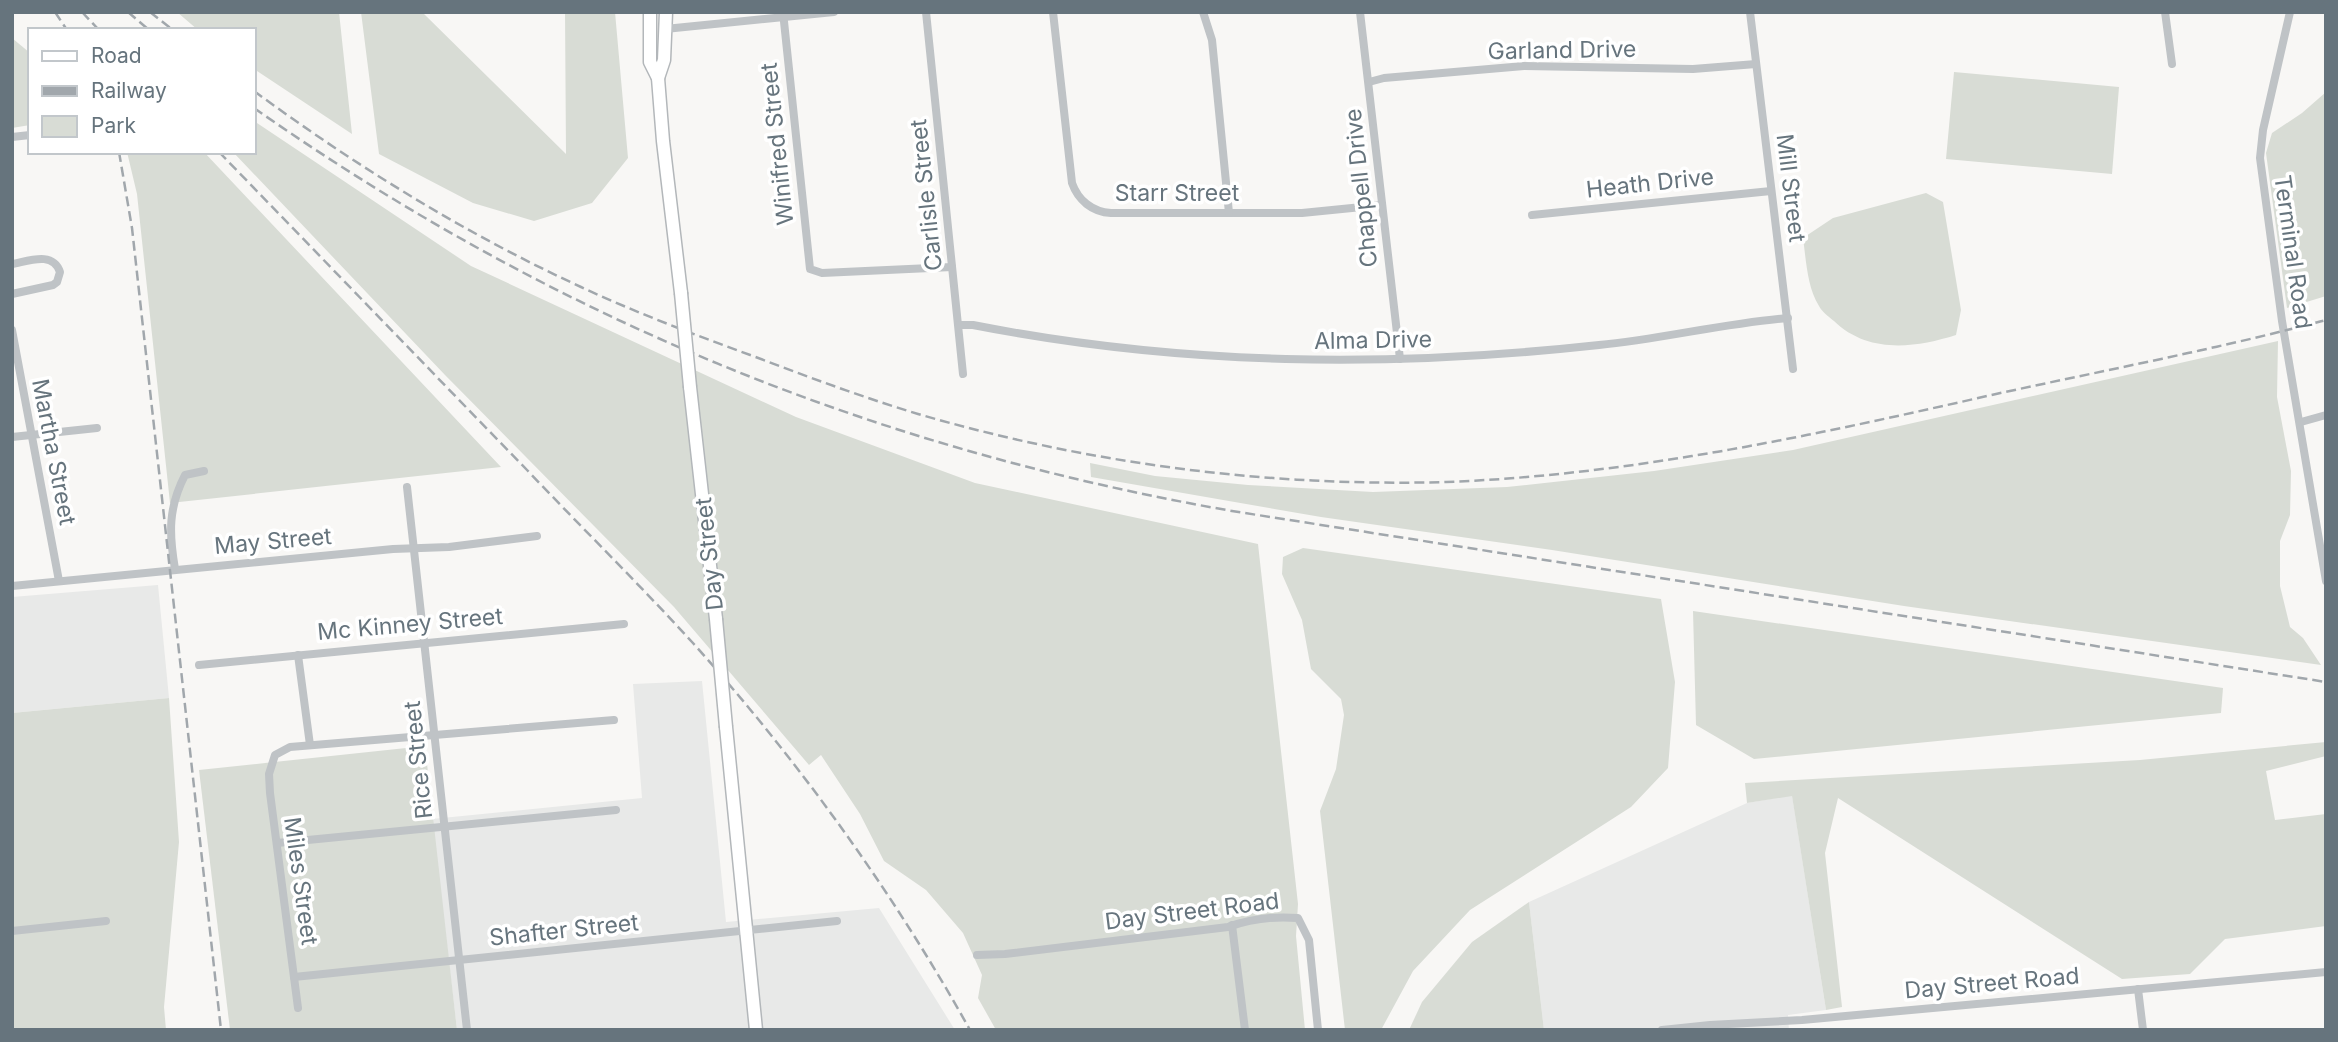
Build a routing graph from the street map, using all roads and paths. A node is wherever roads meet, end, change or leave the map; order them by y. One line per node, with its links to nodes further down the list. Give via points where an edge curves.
1 (650, 12): 15 (main road, Day Street, via 650,62)
2 (666, 12): 12 (main road, Day Street)
3 (834, 12): 11 (street)
4 (926, 12): 22 (street, Carlisle Street)
5 (1053, 12): 19 (street, Starr Street, via 1069,162 1078,195 1105,213)
6 (1203, 12): 19 (street, via 1212,40)
7 (1360, 12): 16 (street, Chappell Drive)
8 (1750, 12): 13 (street, Mill Street)
9 (2165, 12): 14 (street)
10 (2290, 12): 31 (street, Terminal Road, via 2260,158)
11 (784, 15): 12 (street); 22 (street, Winifred Street, via 813,271)
12 (665, 29): 15 (main road, Day Street)
13 (1756, 64): 16 (street, Garland Drive, via 1693,69 1524,65); 17 (street, Mill Street)
14 (2172, 64)
15 (658, 78): 56 (main road, Day Street, bridge)
16 (1369, 82): 18 (street, Chappell Drive)
17 (1771, 191): 20 (street, Heath Drive); 24 (street, Mill Street)
18 (1382, 205): 19 (street, Starr Street, via 1302,213); 27 (street, Chappell Drive)
19 (1229, 213)
20 (1532, 215)
21 (12, 264): 23 (street, via 49,259 60,272 53,285)
22 (952, 267): 25 (street, Carlisle Street)
23 (12, 294)
24 (1788, 318): 27 (street, Alma Drive, via 1602,345); 28 (street, Mill Street)
25 (959, 325): 27 (street, Alma Drive, via 1189,356); 29 (street, Carlisle Street)
26 (12, 330): 33 (street, Martha Street)
27 (1400, 359)
28 (1793, 369)
29 (963, 374)
30 (2326, 415): 31 (street)
31 (2301, 422): 41 (street, Terminal Road)
32 (97, 428): 33 (street)
33 (34, 435): 34 (street); 40 (street, Martha Street)
34 (12, 437)
35 (204, 471): 39 (street, via 185,475 178,490 169,536)
36 (407, 487): 38 (street, Rice Street)
37 (537, 536): 38 (street, May Street)
38 (414, 548): 39 (street, May Street); 44 (street, Rice Street)
39 (174, 569): 40 (street, May Street)
40 (59, 581): 42 (street, May Street)
41 (2326, 581)
42 (12, 586)
43 (624, 624): 44 (street, Mc Kinney Street)
44 (425, 642): 45 (street, Mc Kinney Street); 48 (street, Rice Street)
45 (298, 654): 46 (street, Mc Kinney Street); 49 (street)
46 (199, 665)
47 (614, 720): 48 (street)
48 (435, 734): 49 (street); 51 (street, Rice Street)
49 (310, 745): 52 (street, Miles Street, via 285,748 273,759 269,774)
50 (615, 810): 51 (street)
51 (444, 826): 52 (street); 59 (street, Rice Street)
52 (277, 843): 61 (street, Miles Street)
53 (106, 921): 57 (street)
54 (837, 921): 56 (street, Shafter Street)
55 (1232, 925): 58 (street, Day Street Road); 67 (street); 68 (street, Day Street Road, via 1298,918 1309,940)
56 (745, 930): 59 (street, Shafter Street); 66 (main road, Day Street)
57 (12, 931)
58 (977, 955)
59 (459, 960): 61 (street, Shafter Street); 65 (street, Rice Street)
60 (2326, 972): 62 (street, Day Street Road)
61 (294, 977): 63 (street, Miles Street)
62 (2138, 989): 64 (street, Day Street Road); 70 (street)
63 (298, 1008)
64 (1783, 1026): 69 (street, Day Street Road)
65 (467, 1030)
66 (756, 1030)
67 (1245, 1030)
68 (1318, 1030)
69 (1662, 1030)
70 (2143, 1030)

